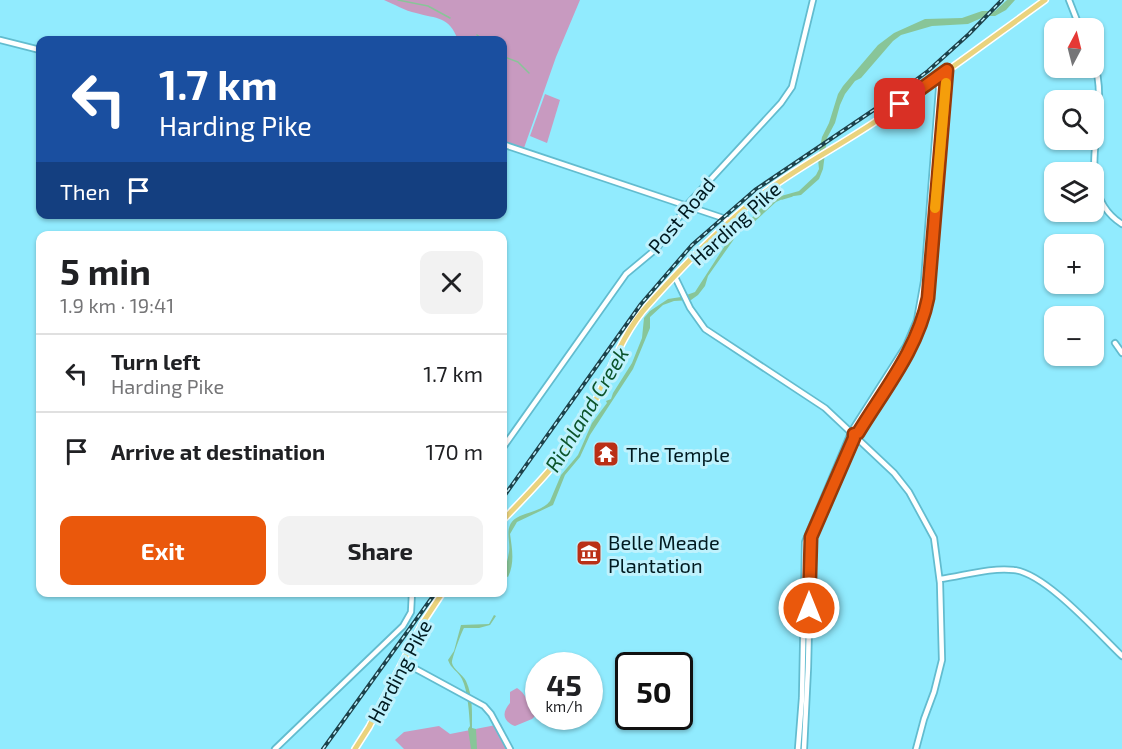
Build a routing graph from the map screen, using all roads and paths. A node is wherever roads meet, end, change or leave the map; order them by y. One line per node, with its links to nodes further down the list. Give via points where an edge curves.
1 (813, 0): 12 (street, Post Road, via 792,87)
2 (1045, 0): 7 (main road, Harding Pike)
3 (1069, 0): 4 (street)
4 (1076, 18)
5 (0, 40): 6 (street)
6 (36, 49)
7 (947, 70): 8 (main road, Harding Pike); 10 (street)
8 (938, 76): 10 (street); 13 (main road, Harding Pike, via 883,117 760,196)
9 (1097, 78): 14 (street, via 1095,185 1104,207)
10 (941, 103): 18 (street, via 920,320 891,376 853,429)
11 (507, 146): 12 (street)
12 (687, 205): 13 (street); 19 (street, Post Road, via 656,249 626,273)
13 (732, 221): 15 (main road, Harding Pike)
14 (1122, 224)
15 (675, 277): 18 (street, via 705,329 825,408); 20 (main road, Harding Pike, via 639,316 570,445)
16 (1115, 343): 17 (street)
17 (1122, 353)
18 (854, 434): 21 (street, via 909,492 934,538); 25 (street, via 850,435 809,538)
19 (507, 442)
20 (507, 516)
21 (940, 579): 24 (street, via 1005,569 1029,573); 32 (street, via 941,666)
22 (411, 597): 27 (street, via 408,618 390,639)
23 (439, 597): 26 (main road, Harding Pike)
24 (1122, 656)
25 (806, 659): 30 (street); 31 (street)
26 (403, 662): 28 (main road, Harding Pike); 29 (street, via 488,710)
27 (275, 749)
28 (355, 749)
29 (510, 749)
30 (798, 749)
31 (804, 749)
32 (916, 749)

